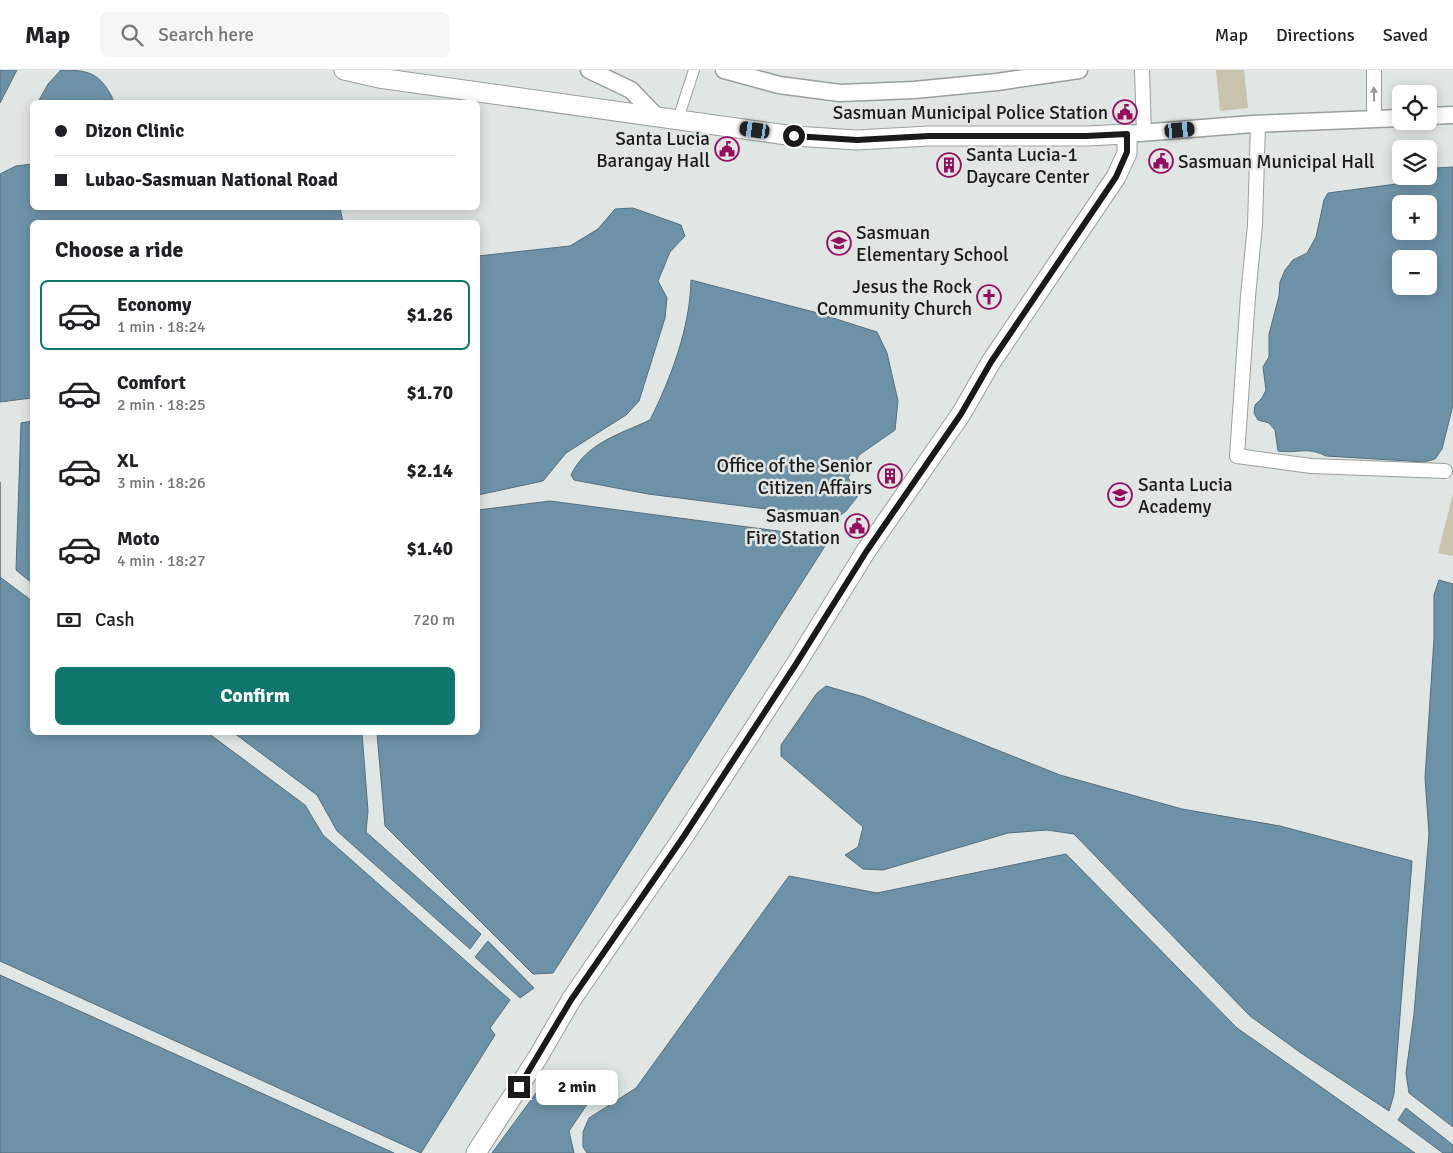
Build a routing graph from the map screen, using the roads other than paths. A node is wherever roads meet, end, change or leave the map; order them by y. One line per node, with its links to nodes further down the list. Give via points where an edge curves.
1 (344, 70): 8 (main road, via 379,78)
2 (589, 70): 8 (street, via 631,90)
3 (694, 70): 12 (street)
4 (724, 70): 5 (street, via 779,85 840,93 951,86)
5 (1079, 70)
6 (1142, 70): 15 (street)
7 (1374, 70): 13 (street, one-way to 7)
8 (655, 115): 12 (main road)
9 (1453, 115): 10 (street)
10 (1437, 116)
11 (1392, 118): 13 (street)
12 (678, 119): 15 (main road, via 794,136 857,140)
13 (1374, 119): 14 (street)
14 (1258, 124): 15 (street); 16 (street, via 1255,226 1237,456 1311,466)
15 (1135, 134): 17 (main road, via 1116,177 866,552 684,836 571,1000)
16 (1445, 471)
17 (476, 1153)

